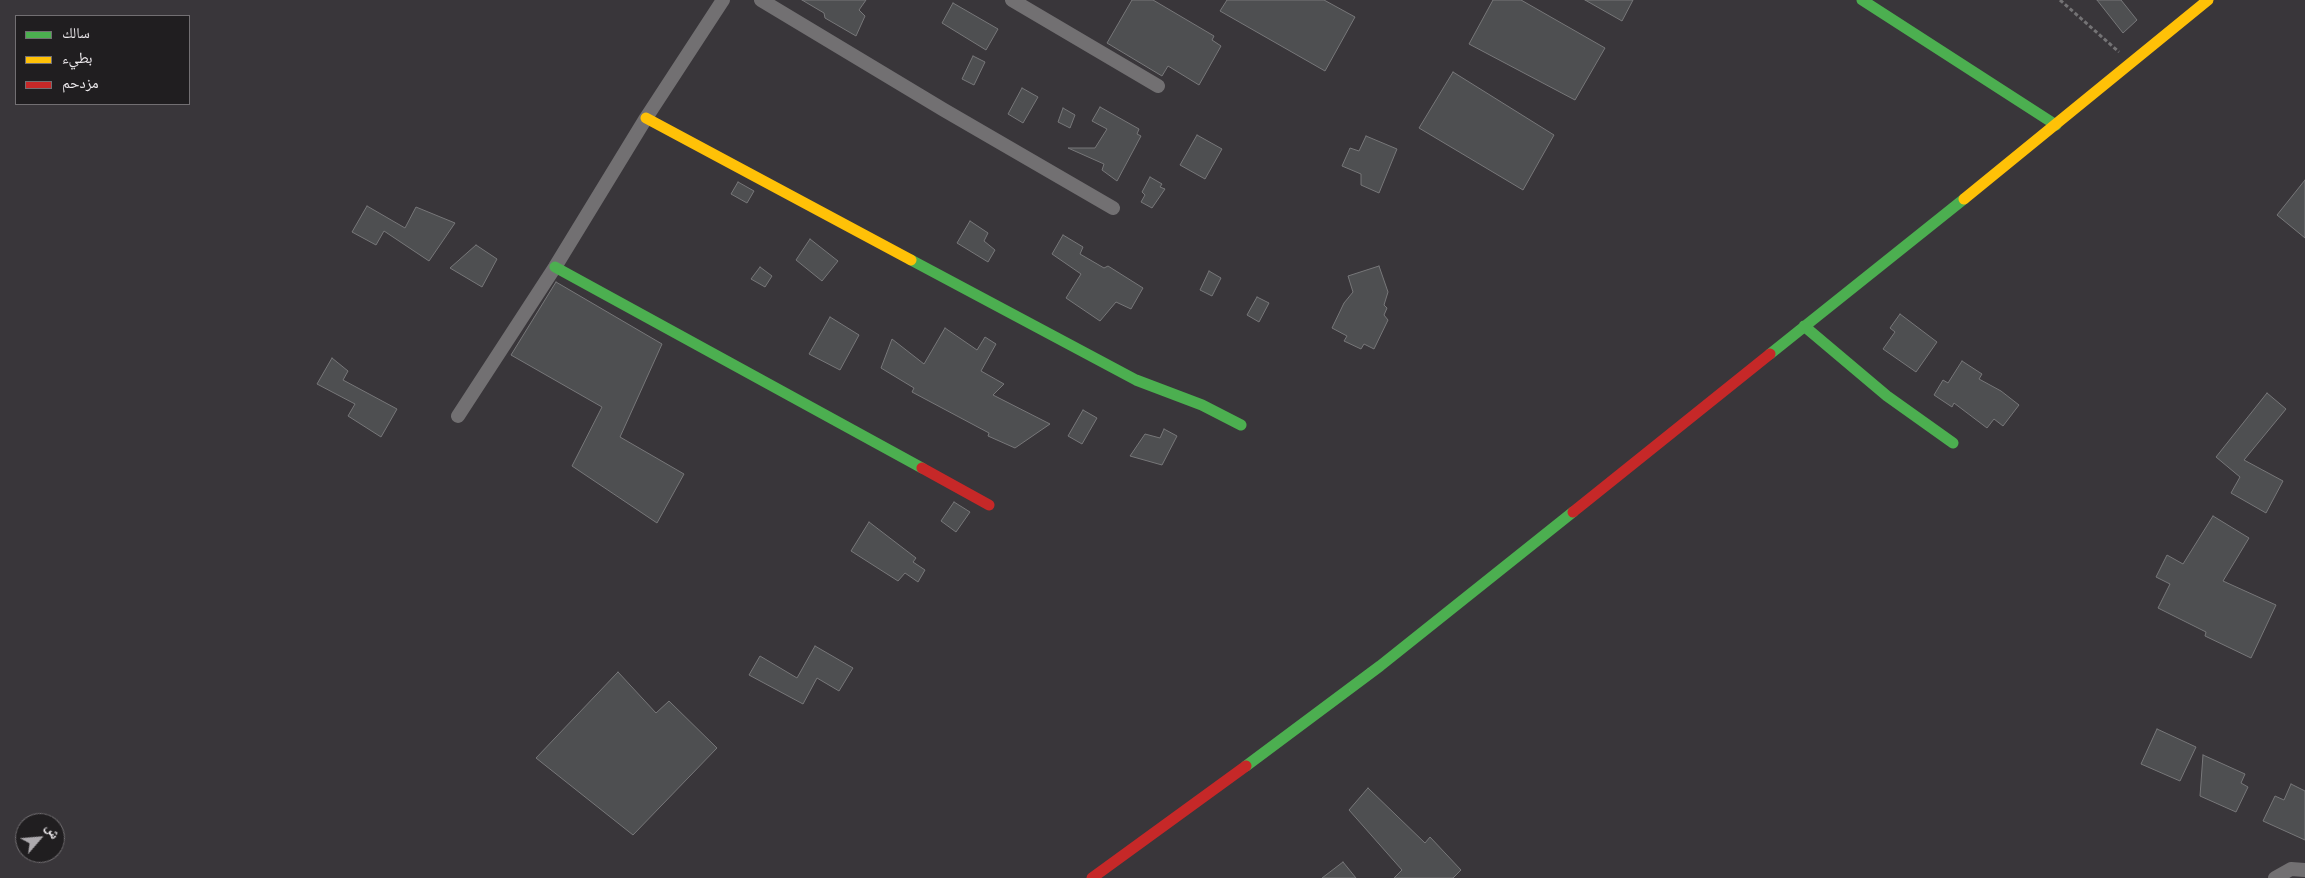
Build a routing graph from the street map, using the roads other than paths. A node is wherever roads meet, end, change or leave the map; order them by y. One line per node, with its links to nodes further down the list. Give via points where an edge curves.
1 (723, 0): 7 (street)
2 (761, 0): 9 (street)
3 (1012, 0): 6 (street)
4 (1862, 0): 8 (street)
5 (2208, 0): 8 (street)
6 (1158, 86)
7 (646, 118): 10 (street); 13 (street, via 1136,380 1202,405)
8 (2056, 125): 11 (street)
9 (1113, 208)
10 (555, 267): 12 (street); 15 (street)
11 (1804, 326): 14 (street, via 1886,396); 17 (street, via 1380,666)
12 (458, 416)
13 (1241, 425)
14 (1953, 443)
15 (989, 505)
16 (2305, 870): 18 (street, via 2291,869)
17 (1092, 878)
18 (2275, 878)

